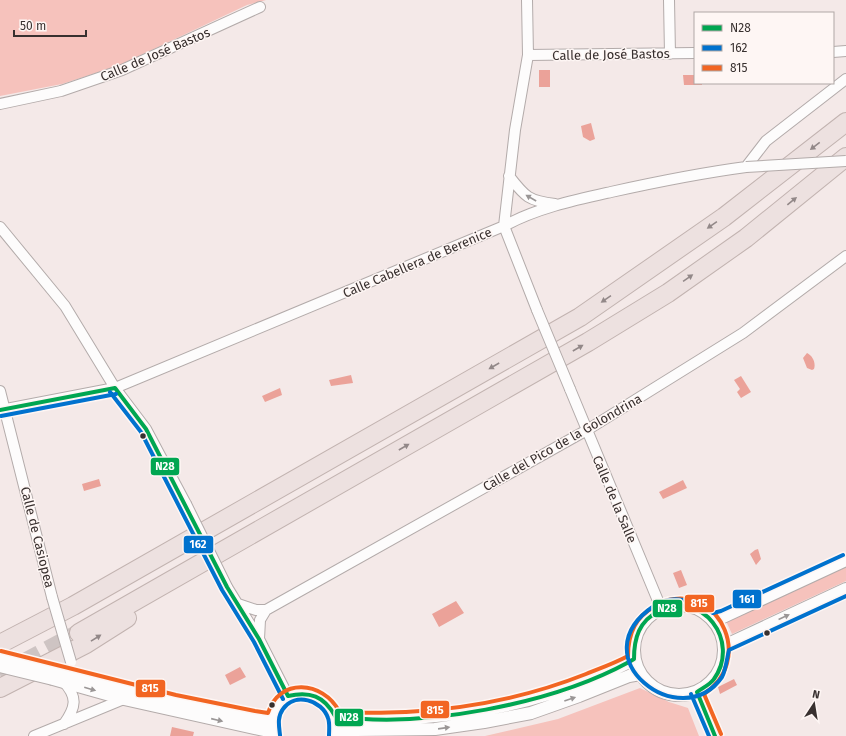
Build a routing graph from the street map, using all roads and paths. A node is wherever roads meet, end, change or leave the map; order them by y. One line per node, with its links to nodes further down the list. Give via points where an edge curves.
1 (527, 0): 8 (street)
2 (669, 0): 7 (street)
3 (260, 7): 10 (street, Calle de José Bastos, via 122,70 61,91)
4 (846, 51): 5 (street)
5 (834, 52)
6 (694, 53): 7 (street, Calle de José Bastos)
7 (670, 54): 8 (street, Calle de José Bastos)
8 (528, 55): 15 (street)
9 (846, 79): 14 (street, via 766,141)
10 (0, 104)
11 (846, 122): 31 (highway, one-way to 31, via 724,217 580,317)
12 (846, 157): 24 (highway, one-way to 12, via 588,342 668,293 746,238)
13 (846, 161): 14 (street, Calle Cabellera de Berenice, bridge)
14 (746, 167): 16 (street, Calle Cabellera de Berenice, via 682,176)
15 (509, 176): 16 (street, one-way to 15, via 536,201 525,195); 17 (street)
16 (561, 204): 17 (street, Calle Cabellera de Berenice, via 523,215)
17 (504, 226): 20 (street, Calle Cabellera de Berenice); 23 (street, Calle de la Salle, bridge)
18 (0, 227): 20 (street, via 65,306)
19 (846, 256): 23 (street, Calle del Pico de la Golondrina, via 743,333)
20 (115, 388): 22 (street, Calle Cabellera de Berenice); 27 (street, bridge, via 146,429)
21 (0, 391): 22 (street, Calle de Casiopea)
22 (3, 410): 41 (street, Calle de Casiopea, bridge, via 52,597)
23 (587, 430): 28 (street, Calle de la Salle); 29 (street, Calle del Pico de la Golondrina)
24 (386, 457): 32 (highway); 42 (highway, one-way to 24, via 86,644)
25 (846, 560): 30 (street, via 722,617)
26 (846, 588): 36 (street, one-way to 26)
27 (238, 604): 29 (street, via 256,610); 33 (street)
28 (661, 608): 30 (street, via 681,604 698,609); 38 (street, via 642,622 634,642)
29 (266, 610): 33 (street, via 260,620)
30 (712, 619): 36 (street, via 720,631)
31 (32, 628): 34 (highway); 35 (highway)
32 (79, 633)
33 (259, 639): 44 (street)
34 (0, 640)
35 (0, 644)
36 (724, 646): 43 (street, via 723,661 714,679)
37 (0, 657): 41 (street, bridge)
38 (634, 659): 40 (street); 48 (street, via 575,686 528,702 482,711 434,717 356,720)
39 (0, 666): 41 (street, bridge)
40 (640, 674): 43 (street, via 651,686 668,694); 53 (street, one-way to 40, via 356,730 435,729 491,721 531,712 628,676)
41 (65, 675): 45 (street, one-way to 45); 46 (street, Calle de Casiopea, via 73,695); 49 (street, via 158,698 254,718)
42 (0, 688)
43 (697, 692): 54 (street)
44 (288, 696): 48 (street, via 299,692 317,696 330,706); 49 (street, via 276,708)
45 (124, 699): 47 (street); 51 (street, one-way to 51)
46 (74, 707): 47 (street, via 78,712); 50 (street)
47 (87, 714): 50 (street)
48 (335, 716): 53 (street)
49 (272, 719): 51 (street)
50 (64, 724): 52 (street)
51 (274, 734)
52 (34, 736)
53 (335, 736)
54 (715, 736)

